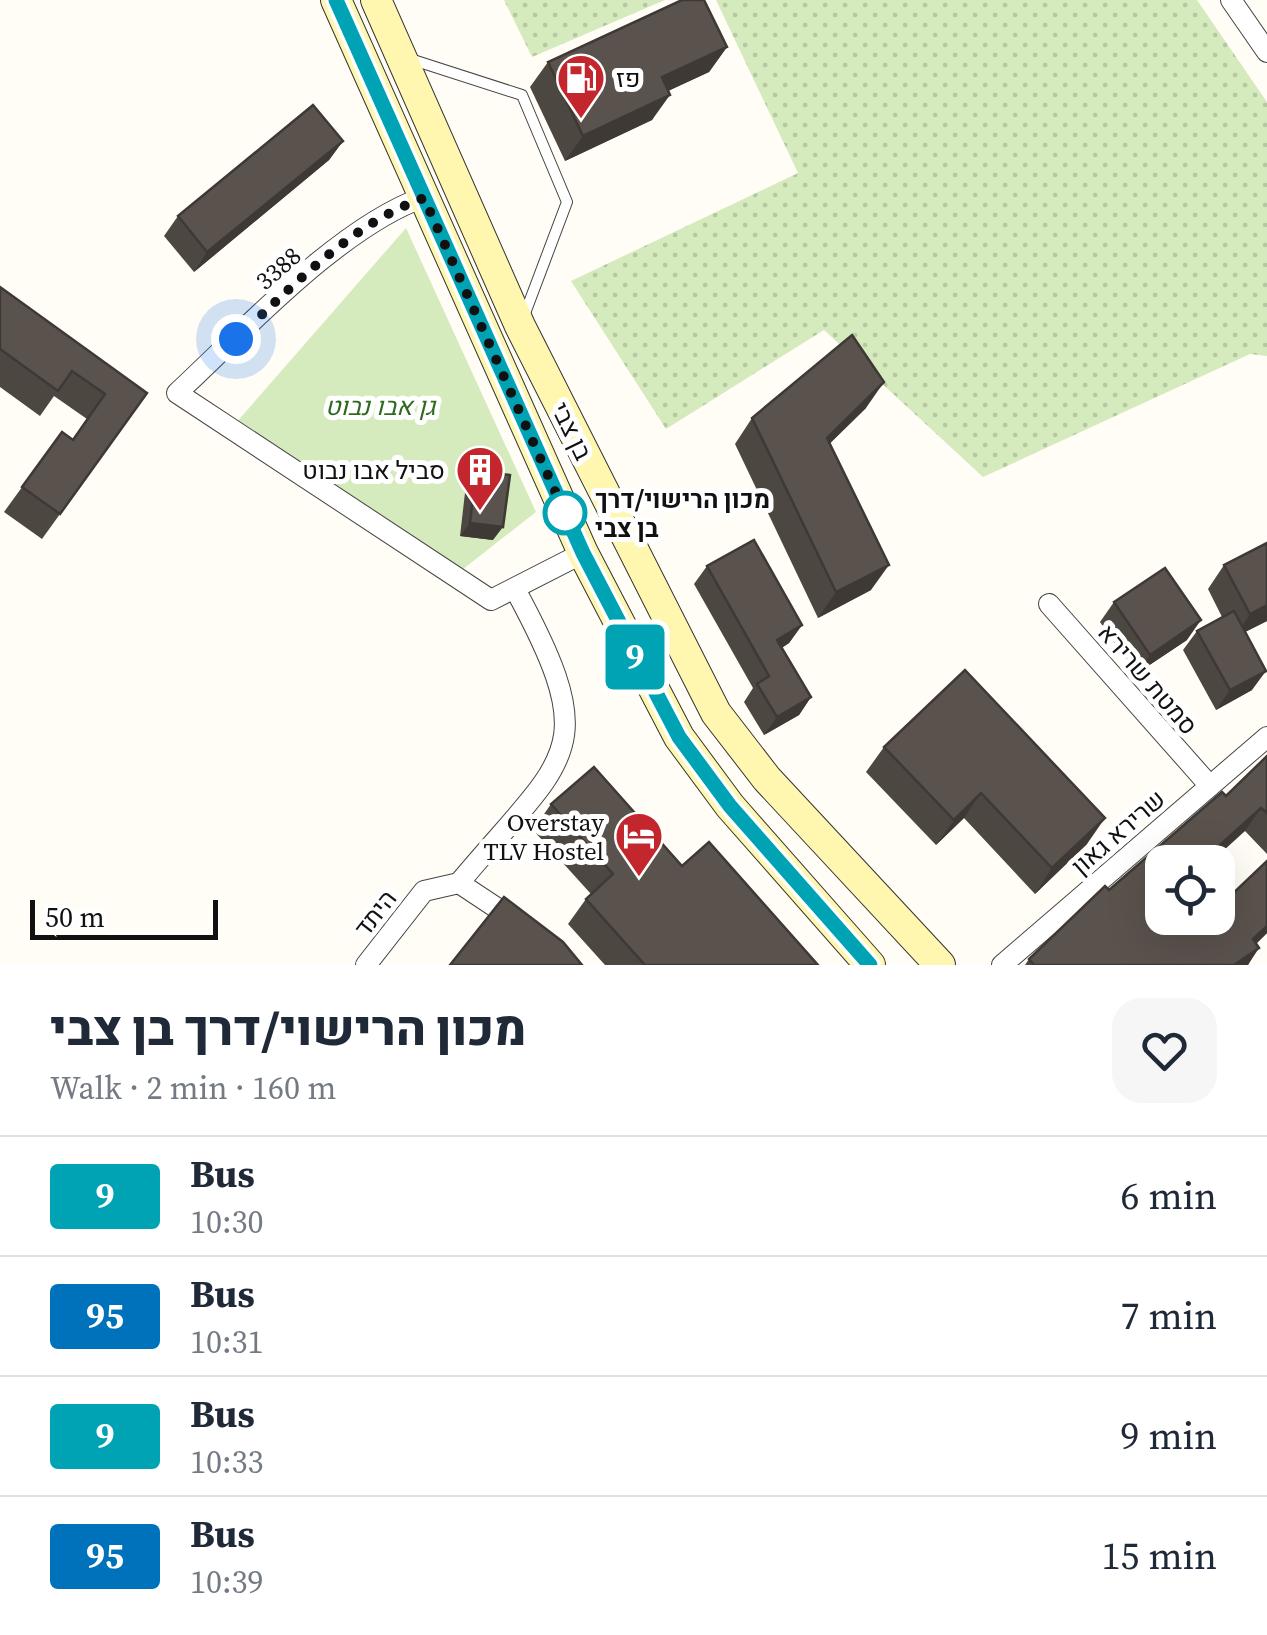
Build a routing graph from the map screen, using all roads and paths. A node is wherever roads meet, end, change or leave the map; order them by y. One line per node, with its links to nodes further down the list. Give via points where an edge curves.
1 (336, 0): 6 (main road, בן צבי)
2 (376, 0): 5 (main road, בן צבי)
3 (1231, 0): 4 (street)
4 (1267, 52)
5 (402, 56): 7 (main road, בן צבי); 7 (lane, via 522,95 567,202)
6 (424, 198): 8 (main road, בן צבי); 9 (street, 3388, via 350,240 177,393 452,579 490,600)
7 (520, 326): 17 (main road, בן צבי, via 716,712 767,779)
8 (583, 553): 9 (street); 16 (main road, בן צבי, via 679,737 730,806)
9 (515, 590): 13 (street, via 553,660 568,714 564,753)
10 (1049, 604): 12 (street, סמטת שרירא)
11 (1267, 737): 12 (street, שרירא גאון)
12 (1210, 786): 18 (street, שרירא גאון)
13 (459, 883): 14 (street); 15 (street, היתד, via 424,892)
14 (534, 933)
15 (366, 965)
16 (870, 965)
17 (940, 965)
18 (1002, 965)

